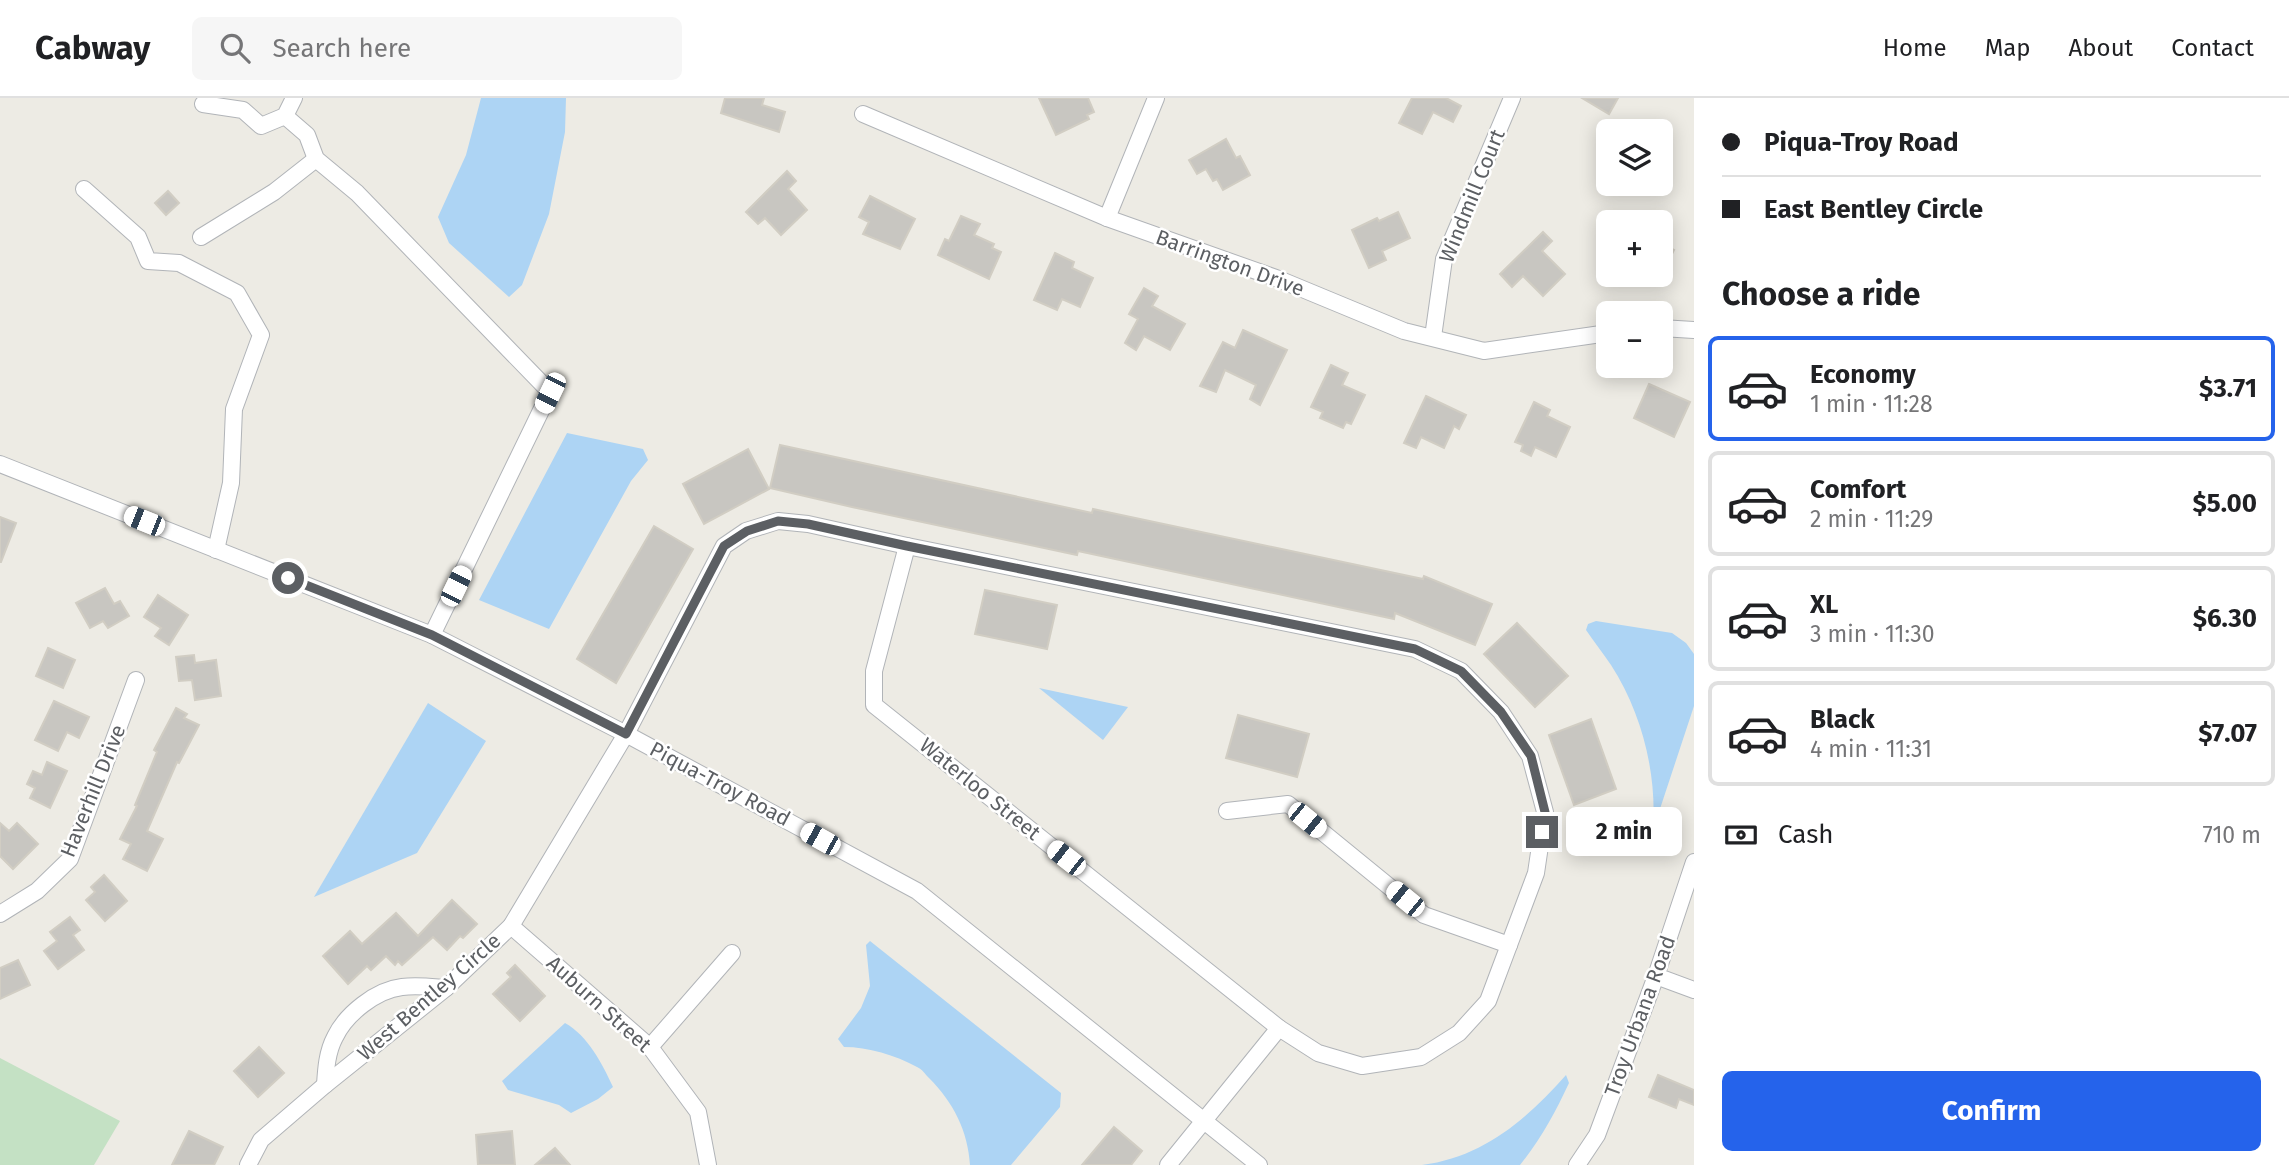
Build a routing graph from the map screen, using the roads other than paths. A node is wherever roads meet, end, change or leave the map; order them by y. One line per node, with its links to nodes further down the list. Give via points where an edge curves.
1 (293, 98): 6 (street)
2 (1156, 98): 9 (street)
3 (1512, 98): 14 (street, Windmill Court, via 1444,259)
4 (203, 104): 6 (street, via 243,110 261,126)
5 (863, 114): 9 (street, Barrington Drive)
6 (285, 116): 7 (street, via 307,135)
7 (316, 159): 10 (street, via 274,192); 18 (street, via 357,193 550,393)
8 (84, 189): 17 (street, via 138,237 148,261 179,263 237,293 261,335 234,409 231,483)
9 (1107, 218): 14 (street, Barrington Drive, via 1276,278 1404,331)
10 (201, 237)
11 (1673, 329): 12 (street)
12 (1694, 330)
13 (1596, 335): 14 (street, Barrington Drive, via 1484,351)
14 (1433, 337)
15 (0, 464): 17 (street, Piqua-Troy Road)
16 (907, 546): 20 (street, West Bentley Circle, via 778,521 747,531 724,546); 25 (street, West Bentley Circle, via 1415,649 1461,671 1501,712 1531,756 1545,812 1536,873); 30 (street, Waterloo Street, via 874,671 874,705)
17 (216, 550): 18 (street, Piqua-Troy Road)
18 (432, 635): 20 (street, Piqua-Troy Road)
19 (136, 680): 23 (street, Haverhill Drive, via 70,859 37,891)
20 (626, 734): 24 (street, West Bentley Circle); 33 (street, Piqua-Troy Road, via 917,891)
21 (1227, 811): 25 (street, via 1288,804 1424,915)
22 (1694, 862): 27 (street, Troy Urbana Road)
23 (0, 914)
24 (511, 926): 28 (street, West Bentley Circle); 31 (street, Auburn Street)
25 (1509, 945): 30 (street, West Bentley Circle, via 1488,1001 1459,1033 1421,1057 1362,1066 1318,1053)
26 (732, 953): 31 (street)
27 (1656, 976): 29 (street); 38 (street, Troy Urbana Road, via 1597,1135)
28 (446, 988): 32 (street, West Bentley Circle); 32 (street, via 400,987 374,998 349,1017 326,1063)
29 (1694, 990)
30 (1279, 1028): 33 (street)
31 (650, 1047): 35 (street, Auburn Street, via 698,1112)
32 (325, 1085): 34 (street, West Bentley Circle, via 261,1140)
33 (1205, 1122): 36 (street); 37 (street, Piqua-Troy Road)
34 (248, 1165)
35 (708, 1165)
36 (1168, 1165)
37 (1259, 1165)
38 (1577, 1165)

